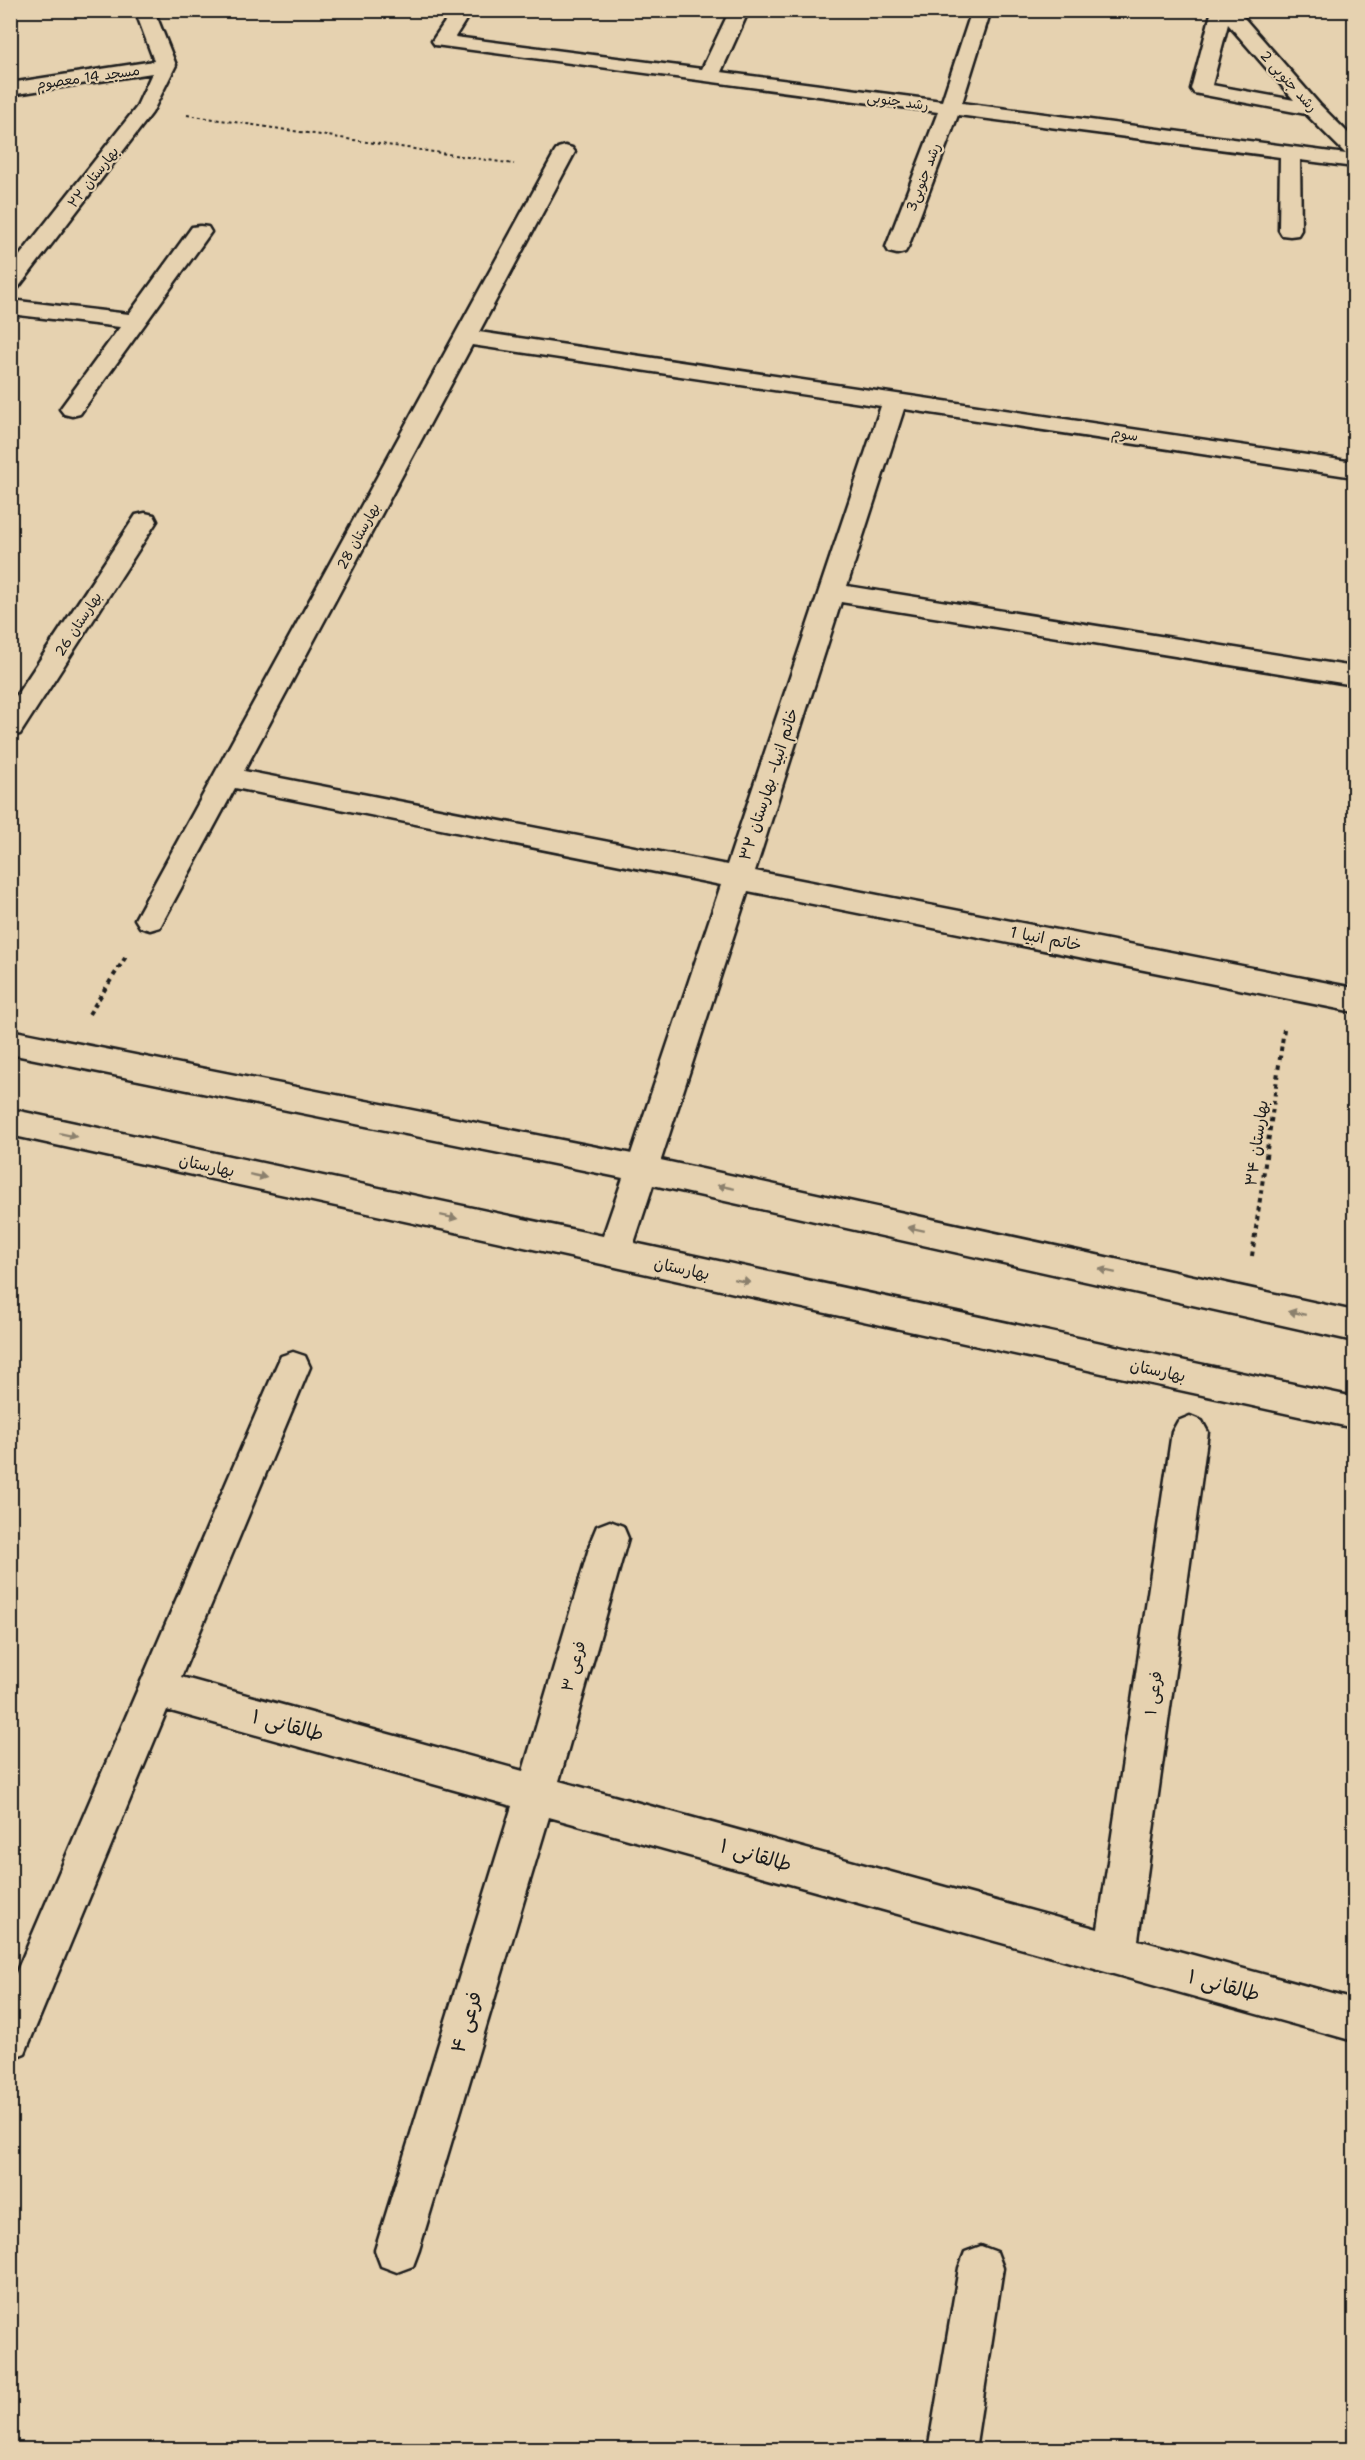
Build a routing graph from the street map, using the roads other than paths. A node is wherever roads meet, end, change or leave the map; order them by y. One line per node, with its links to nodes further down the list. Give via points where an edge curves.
1 (144, 10): 7 (street)
2 (463, 10): 8 (street, رشد جنوبی, via 442,41)
3 (741, 10): 8 (street)
4 (982, 10): 10 (street, رشد جنوبی3)
5 (1222, 10): 11 (street, via 1201,89)
6 (1226, 10): 11 (street, رشد جنوبی 2)
7 (166, 66): 9 (street, مسجد 14 معصوم); 19 (street, بهارستان ۲۲, via 145,109)
8 (709, 76): 10 (street, رشد جنوبی)
9 (10, 88)
10 (950, 108): 13 (street, رشد جنوبی); 18 (street, رشد جنوبی3)
11 (1313, 109): 12 (street, رشد جنوبی 2)
12 (1354, 150)
13 (1290, 153): 15 (street, رشد جنوبی); 16 (street)
14 (561, 161): 23 (street, بهارستان 28)
15 (1354, 161)
16 (1290, 231)
17 (200, 232): 22 (street)
18 (897, 247)
19 (21, 255): 20 (street, بهارستان ۲۲)
20 (10, 283)
21 (10, 306): 22 (street)
22 (135, 322): 25 (street)
23 (466, 337): 24 (street, سوم); 31 (street, بهارستان 28)
24 (895, 400): 26 (street, سوم); 28 (street, خاتم انبیا- بهارستان ۳۲)
25 (72, 409)
26 (1354, 469)
27 (145, 521): 30 (street, بهارستان 26)
28 (832, 592): 29 (street); 32 (street, خاتم انبیا- بهارستان ۳۲)
29 (1354, 676)
30 (10, 727)
31 (227, 777): 32 (street, خاتم انبیا 1); 33 (street, بهارستان 28)
32 (738, 876): 34 (street, خاتم انبیا 1); 37 (street, خاتم انبیا- بهارستان ۳۲)
33 (150, 919)
34 (1354, 1000)
35 (10, 1042): 37 (street)
36 (12, 1125): 38 (street, بهارستان, one-way to 38)
37 (642, 1169): 38 (street, خاتم انبیا- بهارستان ۳۲); 39 (street, one-way to 37)
38 (614, 1253): 41 (street, بهارستان, one-way to 41)
39 (1354, 1326)
40 (293, 1367): 44 (street)
41 (1354, 1413)
42 (1190, 1432): 46 (street, فرعی ۱)
43 (610, 1538): 45 (street, فرعی ۳)
44 (158, 1689): 45 (street, طالقانی ۱); 48 (street)
45 (536, 1794): 46 (street, طالقانی ۱); 49 (street, فرعی ۴)
46 (1115, 1954): 47 (street, طالقانی ۱)
47 (1354, 2020)
48 (10, 2038)
49 (397, 2250)
50 (981, 2268): 51 (street)
51 (951, 2450)

